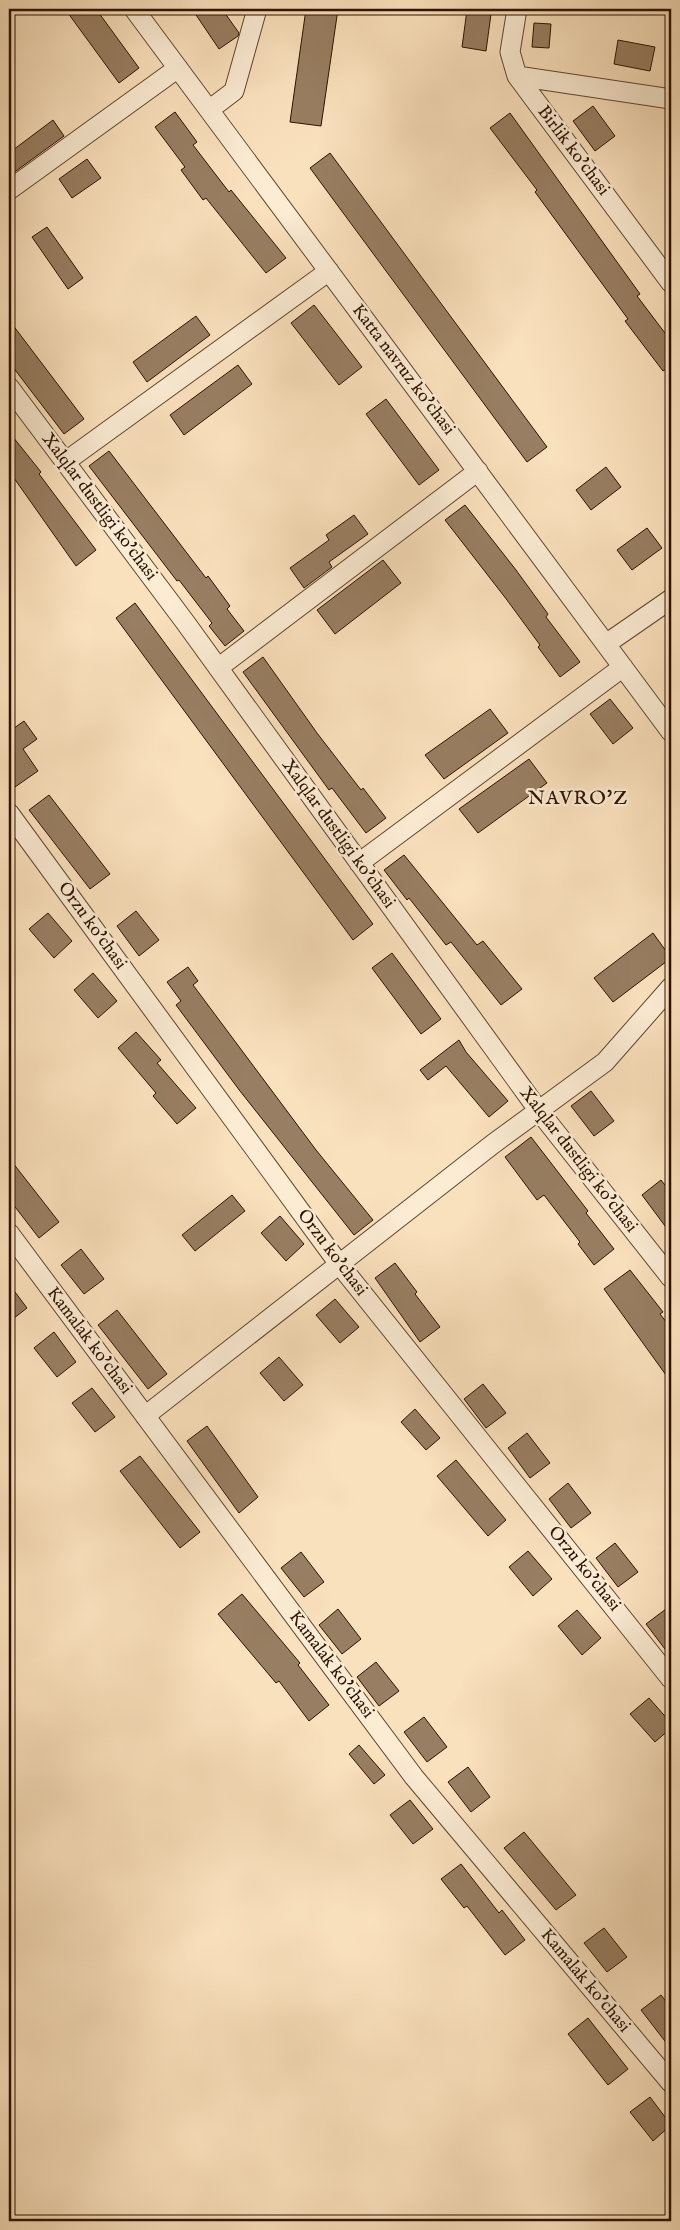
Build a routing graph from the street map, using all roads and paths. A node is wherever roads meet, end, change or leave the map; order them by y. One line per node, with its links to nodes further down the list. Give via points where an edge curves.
1 (134, 9): 4 (street, Katta navruz ko'chasi)
2 (257, 9): 7 (street, via 234,91)
3 (517, 9): 5 (street, Birlik ko'chasi, via 510,52)
4 (178, 68): 7 (street, Katta navruz ko'chasi); 8 (street)
5 (517, 76): 6 (street); 10 (street, Birlik ko'chasi)
6 (671, 99)
7 (210, 110): 9 (street, Katta navruz ko'chasi)
8 (9, 190)
9 (330, 271): 12 (street); 13 (street, Katta navruz ko'chasi)
10 (671, 282)
11 (9, 387): 12 (street, Xalqlar dustligi ko'chasi)
12 (65, 462): 17 (street, Xalqlar dustligi ko'chasi)
13 (478, 471): 15 (street, Katta navruz ko'chasi); 17 (street)
14 (671, 599): 15 (street)
15 (606, 644): 16 (street, Katta navruz ko'chasi)
16 (623, 667): 18 (street, Katta navruz ko'chasi); 20 (street)
17 (218, 668): 20 (street, Xalqlar dustligi ko'chasi)
18 (671, 732)
19 (9, 813): 24 (street, Orzu ko'chasi)
20 (359, 863): 22 (street, Xalqlar dustligi ko'chasi)
21 (671, 987): 22 (street, via 605,1062)
22 (538, 1111): 24 (street); 25 (street, Xalqlar dustligi ko'chasi)
23 (9, 1233): 26 (street, Kamalak ko'chasi)
24 (339, 1264): 26 (street); 27 (street, Orzu ko'chasi)
25 (671, 1278)
26 (145, 1416): 28 (street, Kamalak ko'chasi, via 414,1776)
27 (671, 1679)
28 (671, 2084)

